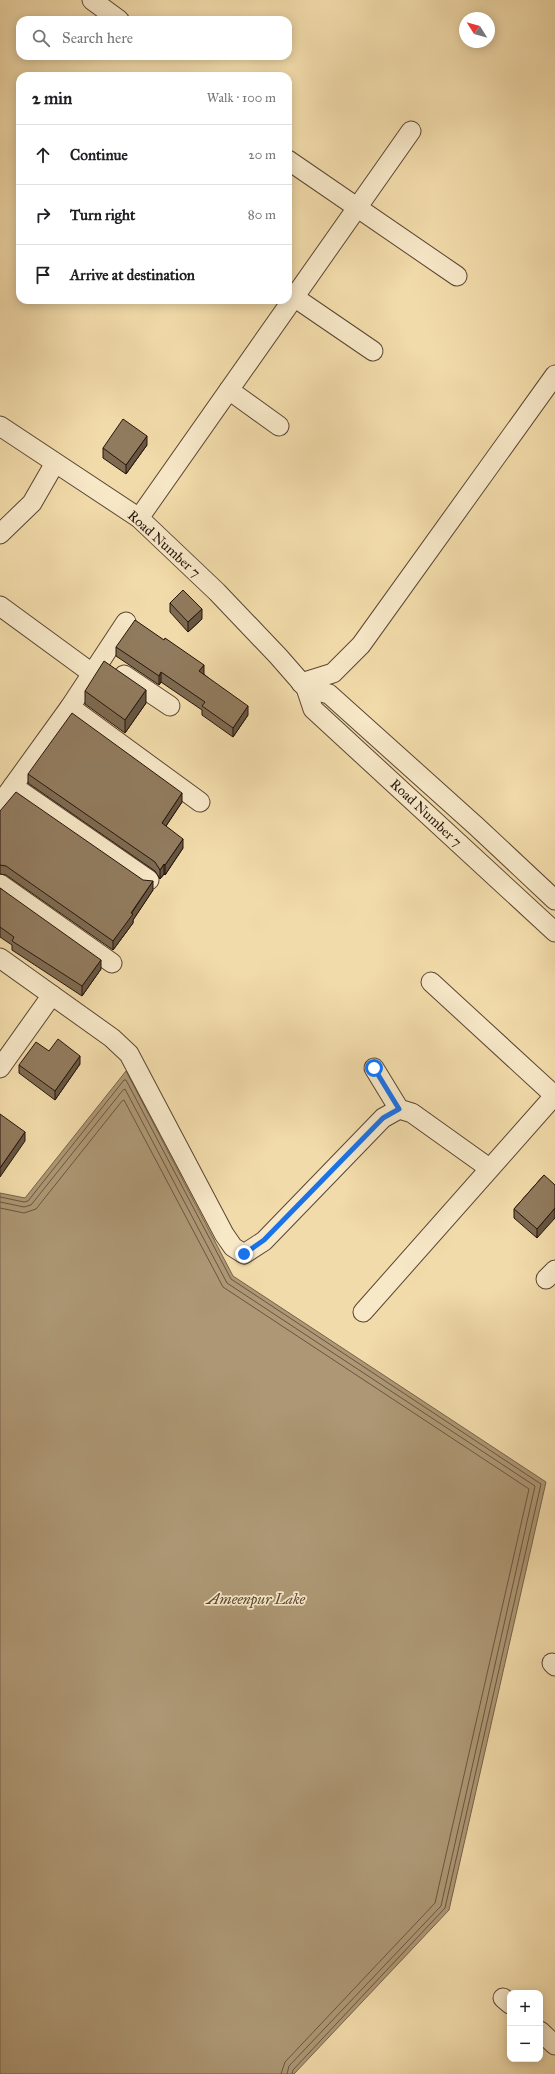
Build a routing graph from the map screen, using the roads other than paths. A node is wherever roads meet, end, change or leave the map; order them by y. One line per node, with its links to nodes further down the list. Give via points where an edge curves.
1 (92, 0): 2 (street)
2 (114, 16)
3 (410, 131): 5 (street)
4 (292, 163): 5 (street)
5 (357, 207): 6 (street); 7 (street)
6 (458, 276)
7 (294, 297): 8 (street); 10 (street)
8 (292, 300)
9 (289, 304): 12 (street)
10 (373, 351)
11 (555, 375): 21 (street, via 361,645 333,672)
12 (228, 390): 14 (street); 16 (street)
13 (0, 426): 15 (street, Road Number 7)
14 (279, 426)
15 (55, 463): 16 (street, Road Number 7); 17 (street, via 32,503)
16 (139, 518): 21 (street, Road Number 7, via 217,592)
17 (0, 534)
18 (0, 606): 20 (street)
19 (126, 622): 20 (street)
20 (97, 667): 22 (street); 23 (street)
21 (304, 685): 29 (street, Road Number 7, via 328,694); 30 (street, Road Number 7, via 313,709)
22 (170, 706)
23 (70, 707): 24 (street); 25 (street)
24 (13, 786): 26 (street); 27 (street)
25 (200, 802)
26 (0, 804)
27 (149, 880)
28 (0, 884): 33 (street)
29 (555, 900): 30 (street)
30 (539, 917): 31 (street, Road Number 7)
31 (555, 932)
32 (0, 958): 35 (street)
33 (112, 963)
34 (431, 982): 38 (street)
35 (52, 995): 36 (street); 39 (street, via 112,1038 129,1054 224,1234 233,1247 244,1254 264,1240 383,1118)
36 (0, 1068)
37 (374, 1068): 39 (street)
38 (555, 1095): 40 (street)
39 (399, 1109): 40 (street, via 412,1113)
40 (489, 1168): 41 (street)
41 (363, 1312)
42 (543, 2034): 43 (street)
43 (555, 2045)

